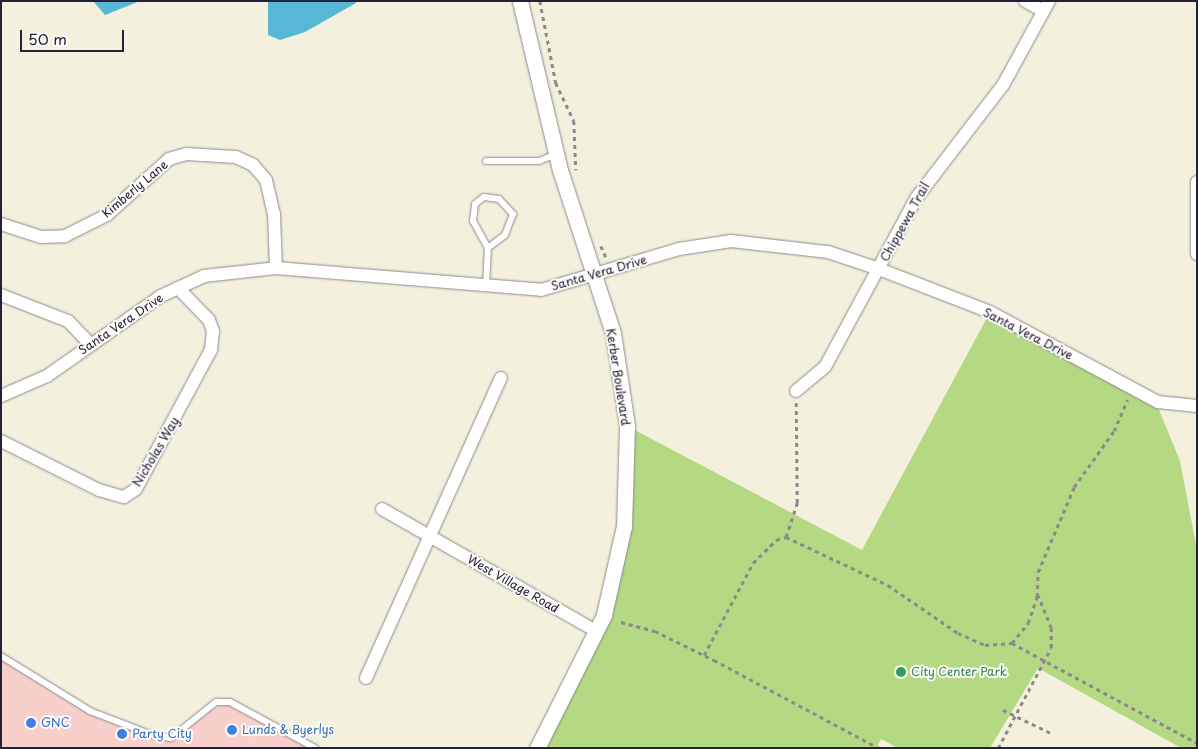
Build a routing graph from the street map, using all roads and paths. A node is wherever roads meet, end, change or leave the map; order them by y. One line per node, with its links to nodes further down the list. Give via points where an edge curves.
1 (520, 1): 5 (street, Kerber Boulevard)
2 (540, 1): 7 (path, via 556,83 574,121)
3 (1026, 1): 4 (street)
4 (1046, 6): 14 (street, Chippewa Trail, via 1004,85 916,197)
5 (556, 154): 6 (lane, via 539,162); 16 (street, Kerber Boulevard)
6 (486, 161)
7 (578, 175)
8 (1197, 182): 12 (street)
9 (1, 224): 13 (street, Kimberly Lane, via 41,237 65,236 107,215 169,159 186,154 236,157 253,165 266,180 274,214)
10 (597, 237): 15 (path)
11 (488, 248): 11 (lane, via 473,221 475,204 484,197 499,199 513,214 505,235); 17 (lane)
12 (1197, 254)
13 (276, 268): 17 (street, Santa Vera Drive); 18 (street, Santa Vera Drive, via 204,276)
14 (879, 269): 15 (street, Santa Vera Drive, via 828,252 731,241 679,249); 22 (street, Santa Vera Drive, via 990,312); 23 (street, Chippewa Trail, via 825,367)
15 (612, 270): 16 (street, Santa Vera Drive)
16 (596, 274): 17 (street, Santa Vera Drive, via 541,290); 32 (street, Kerber Boulevard, via 613,333 627,426 624,526)
17 (486, 285)
18 (178, 288): 20 (street, Santa Vera Drive); 26 (street, Nicholas Way, via 209,320 213,331 211,350 136,489 124,497 100,490)
19 (1, 295): 20 (street, via 68,322)
20 (90, 344): 24 (street, Santa Vera Drive, via 46,376)
21 (502, 378): 28 (street)
22 (1132, 388): 25 (street, Santa Vera Drive, via 1158,402); 30 (path, via 1114,431 1074,487 1038,572)
23 (796, 391): 29 (path, via 797,503)
24 (1, 396)
25 (1197, 406)
26 (1, 441)
27 (382, 509): 28 (street, West Village Road)
28 (430, 536): 32 (street, West Village Road); 37 (street)
29 (786, 537): 33 (path, via 888,585 958,633 985,645); 34 (path, via 776,540 754,563)
30 (1037, 592): 33 (path, via 1028,623); 36 (path, via 1051,628)
31 (621, 622): 34 (path, via 655,631)
32 (596, 631): 43 (street, Kerber Boulevard)
33 (1012, 643): 36 (path)
34 (704, 655): 44 (path)
35 (1, 656): 42 (lane, via 90,711 150,734 171,738 216,702 230,702)
36 (1046, 661): 39 (path); 41 (path)
37 (366, 678)
38 (1003, 710): 39 (path)
39 (1016, 716): 40 (path); 45 (path)
40 (1053, 734)
41 (1197, 743)
42 (315, 748)
43 (538, 748)
44 (879, 748)
45 (998, 748)

